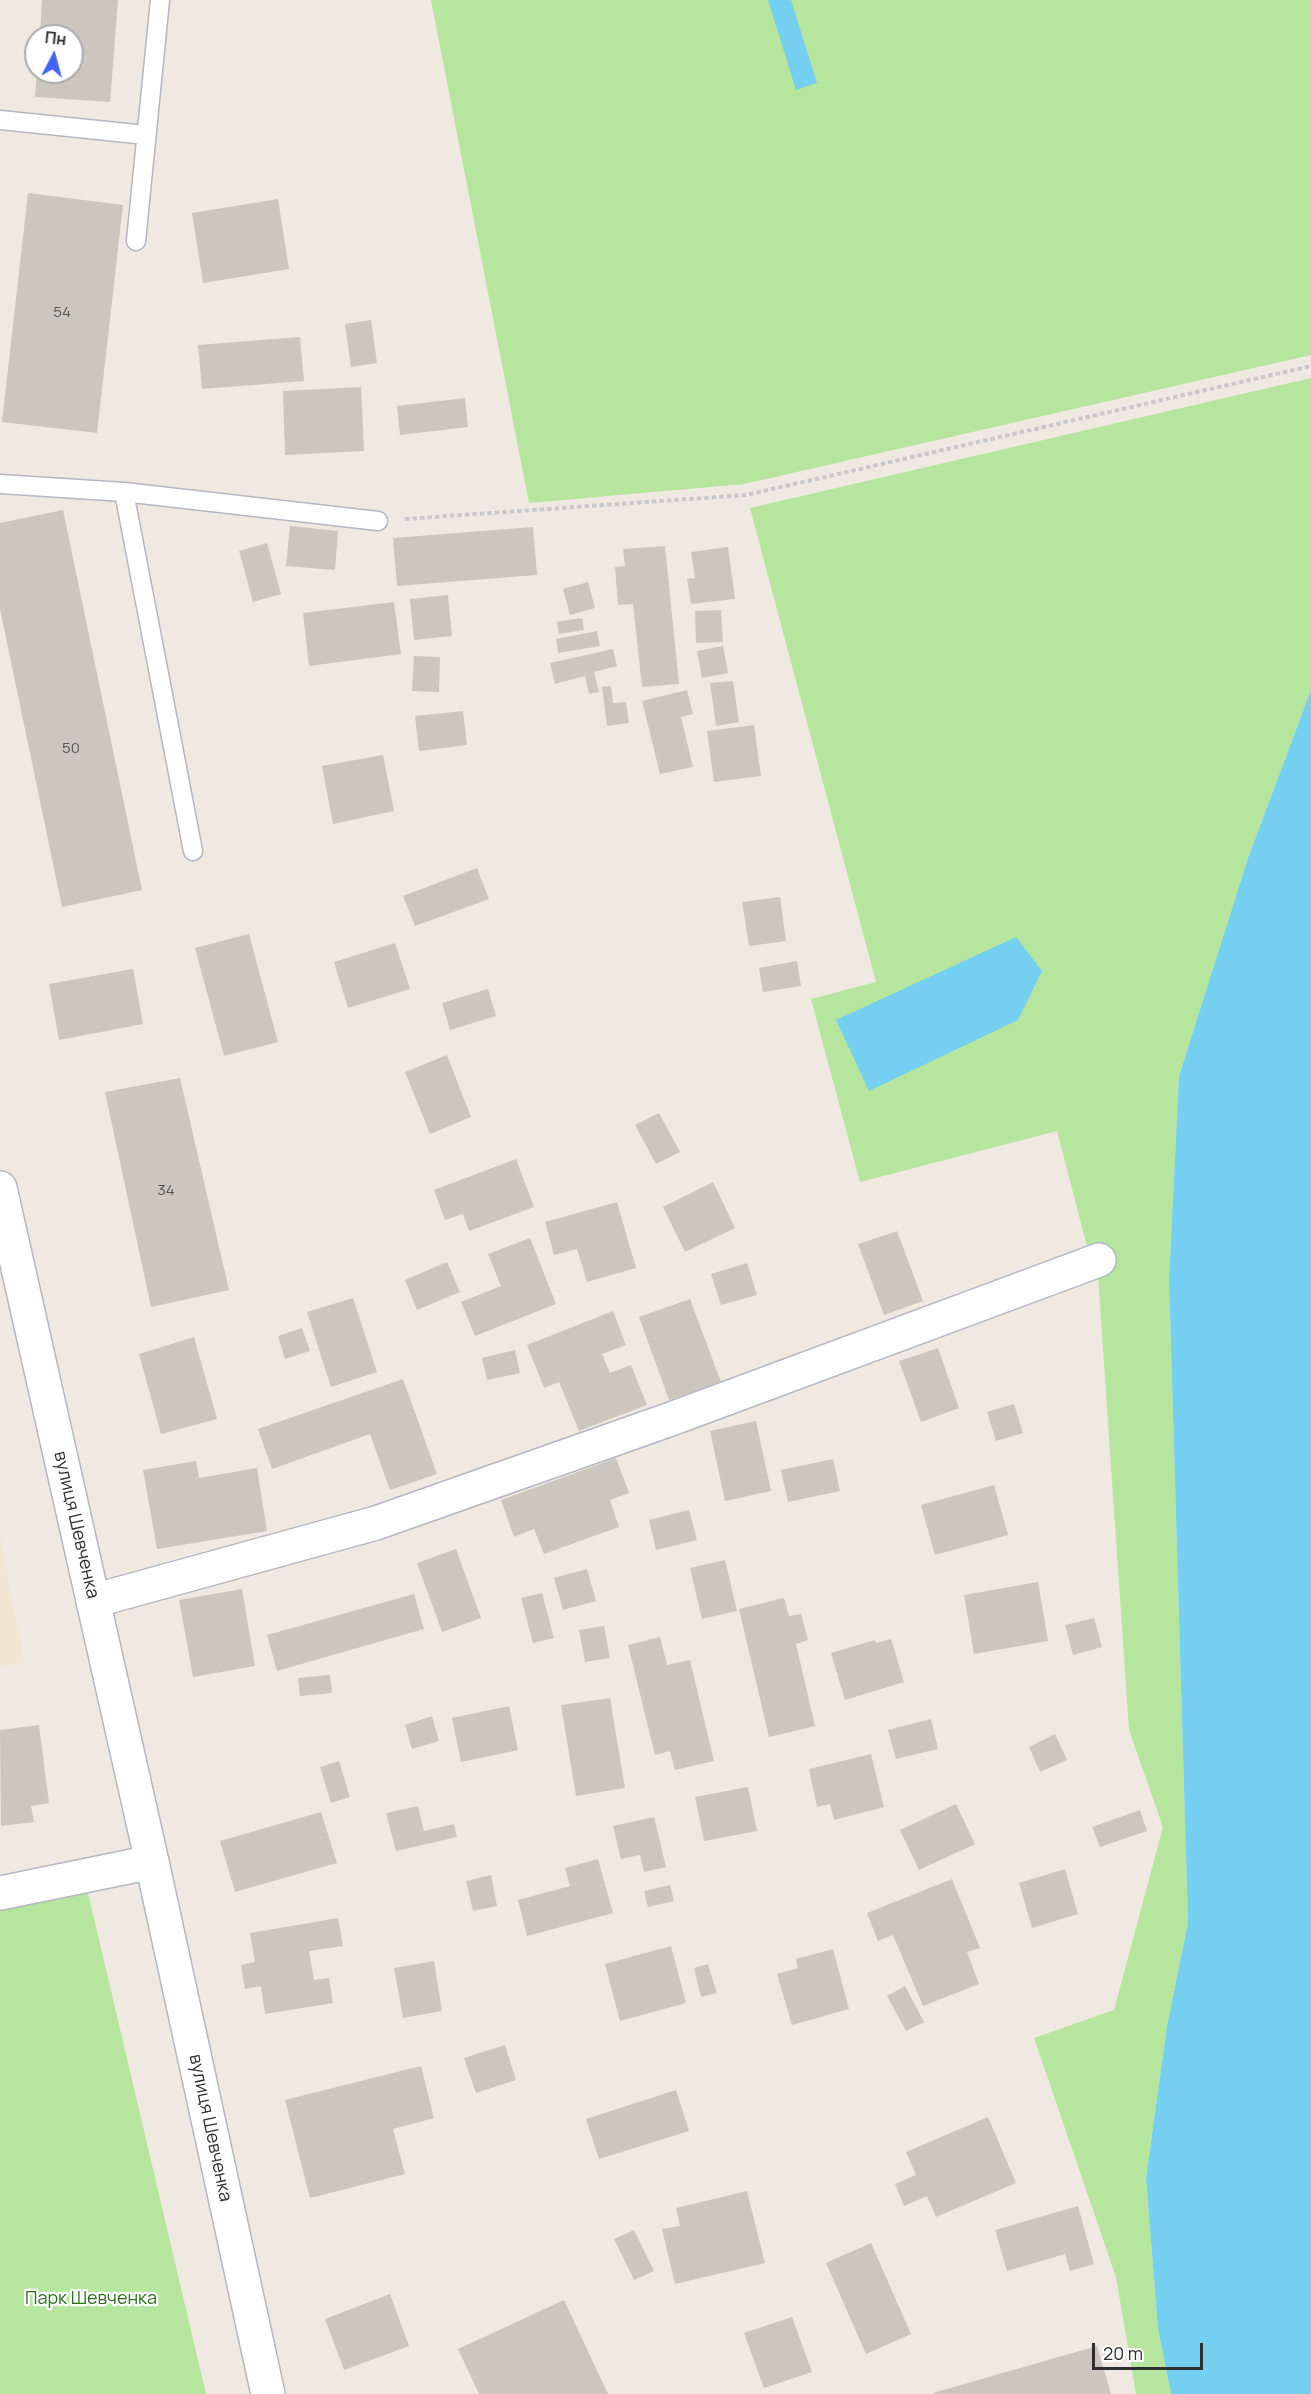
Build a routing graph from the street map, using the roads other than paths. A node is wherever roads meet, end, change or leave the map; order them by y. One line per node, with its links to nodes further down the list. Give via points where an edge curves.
1 (160, 0): 3 (lane)
2 (0, 120): 3 (lane)
3 (146, 135): 4 (lane)
4 (136, 241)
5 (0, 484): 6 (lane)
6 (124, 492): 7 (lane); 8 (lane)
7 (378, 521)
8 (193, 851)
9 (0, 1188): 11 (main road, вулиця Шевченка)
10 (1099, 1260): 11 (main road, via 671,1419 376,1523)
11 (93, 1601): 12 (main road, вулиця Шевченка)
12 (152, 1862): 13 (main road); 14 (main road, вулиця Шевченка)
13 (0, 1893)
14 (267, 2394)

